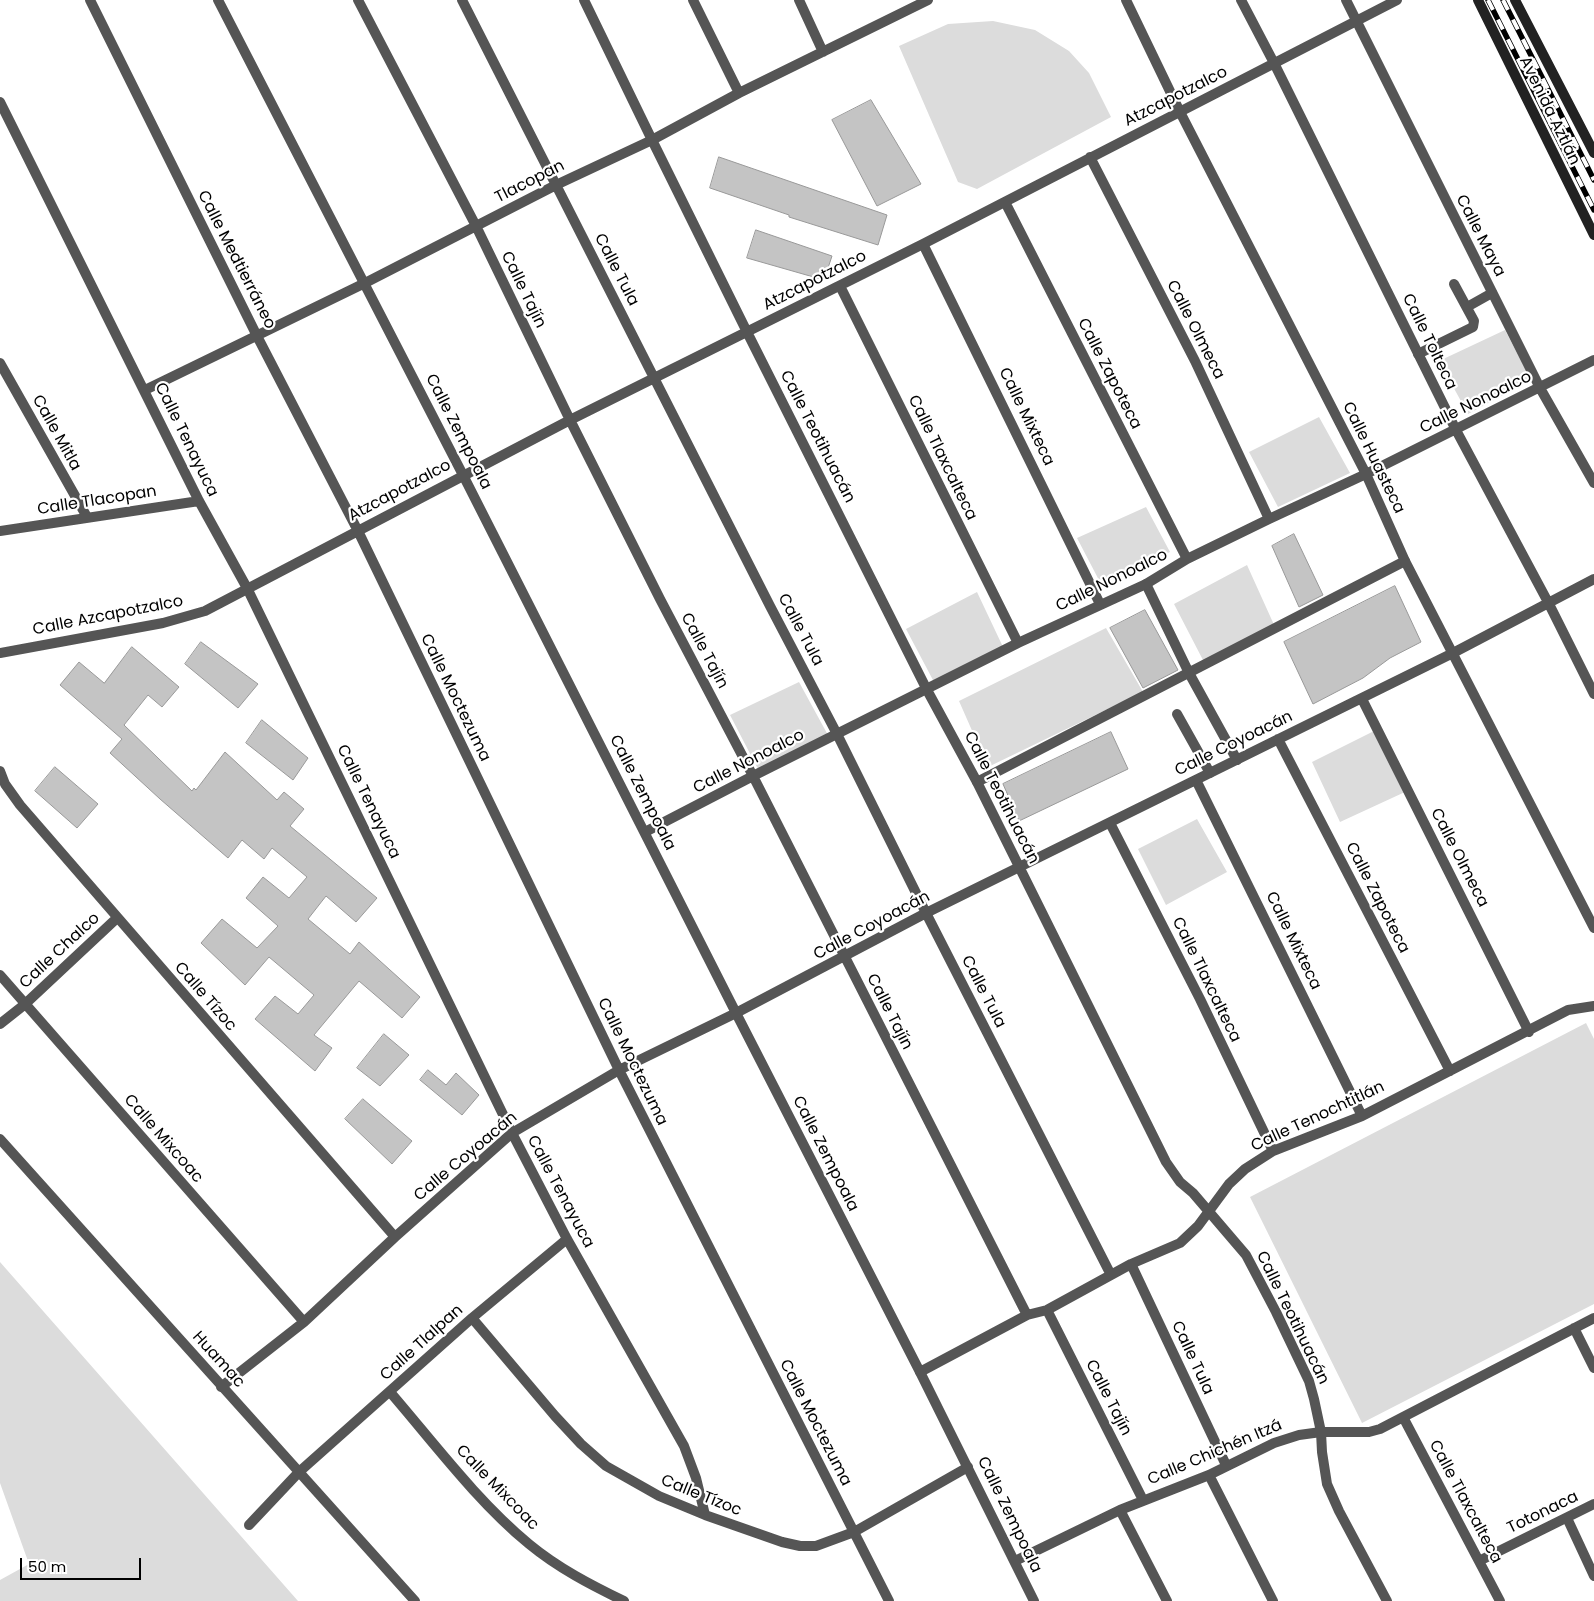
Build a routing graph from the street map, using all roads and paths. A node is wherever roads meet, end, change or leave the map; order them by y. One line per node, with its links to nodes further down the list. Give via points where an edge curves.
1 (90, 0): 36 (street, Calle Medtierráneo)
2 (218, 0): 30 (street, Calle Zempoala)
3 (358, 0): 27 (street, Calle Tajín)
4 (462, 0): 25 (street, Calle Tula)
5 (584, 0): 22 (street, Calle Teotihuacán)
6 (693, 0): 19 (street)
7 (798, 0): 17 (street)
8 (928, 0): 15 (street, Tlacopan)
9 (1126, 0): 21 (street, Calle Huasteca)
10 (1241, 0): 18 (street, Calle Tolteca)
11 (1346, 0): 16 (street, Calle Maya)
12 (1397, 0): 16 (street, Atzcapotzalco)
13 (1478, 0): 28 (main road, Avenida Aztlán)
14 (1515, 0): 23 (main road, Avenida Aztlán)
15 (908, 4): 17 (street, Tlacopan)
16 (1356, 21): 18 (street, Atzcapotzalco); 33 (street, Calle Maya)
17 (823, 52): 19 (street, Tlacopan)
18 (1274, 63): 21 (street, Atzcapotzalco); 37 (street, Calle Tolteca)
19 (739, 93): 22 (street, Tlacopan)
20 (0, 102): 42 (street, Calle Tenayuca)
21 (1180, 112): 24 (street, Atzcapotzalco); 45 (street, Calle Huasteca)
22 (652, 140): 25 (street, Tlacopan); 35 (street, Calle Teotihuacán)
23 (1594, 152)
24 (1090, 157): 26 (street, Atzcapotzalco); 50 (street, Calle Olmeca, via 1195,361)
25 (556, 185): 27 (street, Tlacopan); 40 (street, Calle Tula)
26 (1005, 202): 29 (street, Atzcapotzalco); 53 (street, Calle Zapoteca)
27 (476, 226): 30 (street, Tlacopan); 43 (street, Calle Tajín)
28 (1594, 235)
29 (924, 244): 32 (street, Atzcapotzalco); 58 (street, Calle Mixteca)
30 (365, 283): 36 (street, Tlacopan); 46 (street, Calle Zempoala)
31 (1454, 284): 34 (street)
32 (840, 286): 35 (street, Atzcapotzalco); 60 (street, Calle Tlaxcalteca)
33 (1492, 294): 34 (street); 41 (street, Calle Maya)
34 (1466, 307): 37 (street, via 1474,321 1473,327)
35 (747, 332): 40 (street, Atzcapotzalco); 64 (street, Calle Teotihuacán)
36 (257, 336): 42 (street, Tlacopan); 52 (street, Calle Medtierráneo)
37 (1418, 354): 44 (street, Calle Tolteca)
38 (1594, 360): 41 (street, Calle Nonoalco)
39 (0, 363): 49 (street, Calle Mitla)
40 (654, 377): 43 (street, Atzcapotzalco); 68 (street, Calle Tula)
41 (1540, 388): 44 (street, Calle Nonoalco); 47 (street, Calle Maya)
42 (145, 390): 48 (street, Calle Tenayuca)
43 (570, 420): 46 (street, Atzcapotzalco); 73 (street, Calle Tajín)
44 (1456, 430): 45 (street, Calle Nonoalco); 59 (street, Calle Tolteca)
45 (1366, 474): 50 (street, Calle Nonoalco); 54 (street, Calle Huasteca)
46 (464, 475): 52 (street, Atzcapotzalco); 77 (street, Calle Zempoala)
47 (1594, 483)
48 (199, 500): 49 (street, Calle Tlacopan); 57 (street, Calle Tenayuca)
49 (87, 517): 51 (street, Calle Tlacopan)
50 (1269, 518): 53 (street, Calle Nonoalco)
51 (0, 530)
52 (358, 531): 57 (street, Atzcapotzalco); 89 (street, Calle Moctezuma)
53 (1188, 559): 56 (street, Calle Nonoalco)
54 (1405, 561): 62 (street, Calle Huasteca); 63 (street)
55 (1594, 579): 59 (street, Calle Coyoacán)
56 (1146, 584): 58 (street, Calle Nonoalco); 63 (street)
57 (247, 588): 61 (street, Calle Azcapotzalco, via 205,611 163,623); 92 (street, Calle Tenayuca)
58 (1100, 604): 60 (street, Calle Nonoalco)
59 (1549, 604): 62 (street, Calle Coyoacán); 65 (street, Calle Tolteca)
60 (1018, 643): 64 (street, Calle Nonoalco)
61 (0, 653)
62 (1453, 653): 66 (street, Calle Coyoacán); 81 (street, Calle Huasteca)
63 (1189, 673): 70 (street); 75 (street)
64 (927, 690): 68 (street, Calle Nonoalco); 75 (street, Calle Teotihuacán)
65 (1594, 694)
66 (1362, 699): 69 (street, Calle Coyoacán); 88 (street, Calle Olmeca)
67 (1177, 714): 72 (street)
68 (838, 734): 73 (street, Calle Nonoalco); 79 (street, Calle Tula)
69 (1278, 739): 70 (street, Calle Coyoacán); 90 (street, Calle Zapoteca)
70 (1237, 760): 72 (street, Calle Coyoacán)
71 (0, 771): 80 (street, Calle Tízoc, via 20,805)
72 (1210, 773): 74 (street, Calle Coyoacán)
73 (753, 776): 77 (street, Calle Nonoalco); 82 (street, Calle Tajín)
74 (1196, 780): 76 (street, Calle Coyoacán); 91 (street, Calle Mixteca)
75 (977, 782): 78 (street, Calle Teotihuacán)
76 (1110, 823): 78 (street, Calle Coyoacán); 94 (street, Calle Tlaxcalteca, via 1200,998)
77 (645, 832): 86 (street, Calle Zempoala)
78 (1020, 867): 79 (street, Calle Coyoacán); 95 (street, Calle Teotihuacán, via 1166,1162)
79 (926, 913): 82 (street, Calle Coyoacán); 99 (street, Calle Tula)
80 (117, 918): 84 (street, Calle Chalco); 96 (street, Calle Tízoc)
81 (1594, 928)
82 (845, 957): 86 (street, Calle Coyoacán); 101 (street, Calle Tajín)
83 (0, 976): 84 (street, Calle Mixcoac)
84 (24, 1005): 87 (street, Calle Chalco); 104 (street, Calle Mixcoac)
85 (1594, 1006): 88 (street, Calle Tenochtitlán, via 1568,1010)
86 (736, 1013): 89 (street, Calle Coyoacán); 107 (street, Calle Zempoala)
87 (0, 1024)
88 (1528, 1032): 90 (street, Calle Tenochtitlán)
89 (619, 1070): 92 (street, Calle Coyoacán); 122 (street, Calle Moctezuma)
90 (1450, 1071): 91 (street, Calle Tenochtitlán)
91 (1362, 1116): 94 (street, Calle Tenochtitlán)
92 (512, 1133): 96 (street, Calle Coyoacán); 97 (street, Calle Tenayuca)
93 (0, 1139): 108 (street, Huamac)
94 (1273, 1151): 95 (street, Calle Tenochtitlán, via 1229,1184)
95 (1208, 1212): 98 (street, Calle Tenochtitlán, via 1192,1234 1180,1243); 111 (street, Calle Teotihuacán, via 1246,1255 1276,1312 1308,1381)
96 (395, 1237): 104 (street, Calle Coyoacán)
97 (567, 1239): 102 (street, Calle Tlalpan); 119 (street, Calle Tenayuca, via 684,1446)
98 (1131, 1264): 99 (street, Calle Tenochtitlán); 112 (street, Calle Tula)
99 (1111, 1274): 100 (street, Calle Tenochtitlán)
100 (1047, 1310): 101 (street, Calle Tenochtitlán); 116 (street, Calle Tajín)
101 (1027, 1315): 107 (street, Calle Tenochtitlán)
102 (472, 1318): 109 (street, Calle Tlalpan); 119 (street, Calle Tízoc, via 555,1416 606,1466 659,1496)
103 (1594, 1318): 105 (street, Calle Chichén Itzá)
104 (304, 1322): 108 (street, Calle Coyoacán)
105 (1574, 1328): 106 (street); 110 (street, Calle Chichén Itzá)
106 (1594, 1368)
107 (920, 1372): 113 (street, Calle Zempoala)
108 (221, 1387): 114 (street, Huamac)
109 (390, 1392): 114 (street, Calle Tlalpan); 127 (street, Calle Mixcoac, via 508,1525 555,1563)
110 (1403, 1417): 111 (street, Calle Chichén Itzá, via 1369,1432); 124 (street, Calle Tlaxcalteca)
111 (1321, 1432): 112 (street, Calle Chichén Itzá, via 1274,1443); 132 (street, Calle Teotihuacán, via 1327,1484)
112 (1226, 1465): 115 (street, Calle Chichén Itzá)
113 (968, 1467): 122 (street, Calle Tízoc); 123 (street, Calle Zempoala)
114 (299, 1472): 121 (street, Calle Tlalpan); 126 (street, Huamac)
115 (1209, 1475): 116 (street, Calle Chichén Itzá); 131 (street)
116 (1143, 1500): 118 (street, Calle Chichén Itzá)
117 (1594, 1504): 120 (street, Totonaca)
118 (1120, 1510): 123 (street, Calle Chichén Itzá); 130 (street)
119 (705, 1515): 122 (street, Calle Tízoc, via 800,1546 816,1546)
120 (1567, 1518): 124 (street, Totonaca); 125 (street)
121 (249, 1525)
122 (854, 1532): 128 (street, Calle Moctezuma)
123 (1015, 1561): 129 (street, Calle Zempoala)
124 (1479, 1561): 133 (street, Calle Tlaxcalteca)
125 (1594, 1576)
126 (414, 1601)
127 (624, 1601)
128 (889, 1601)
129 (1034, 1601)
130 (1167, 1601)
131 (1273, 1601)
132 (1387, 1601)
133 (1500, 1601)

